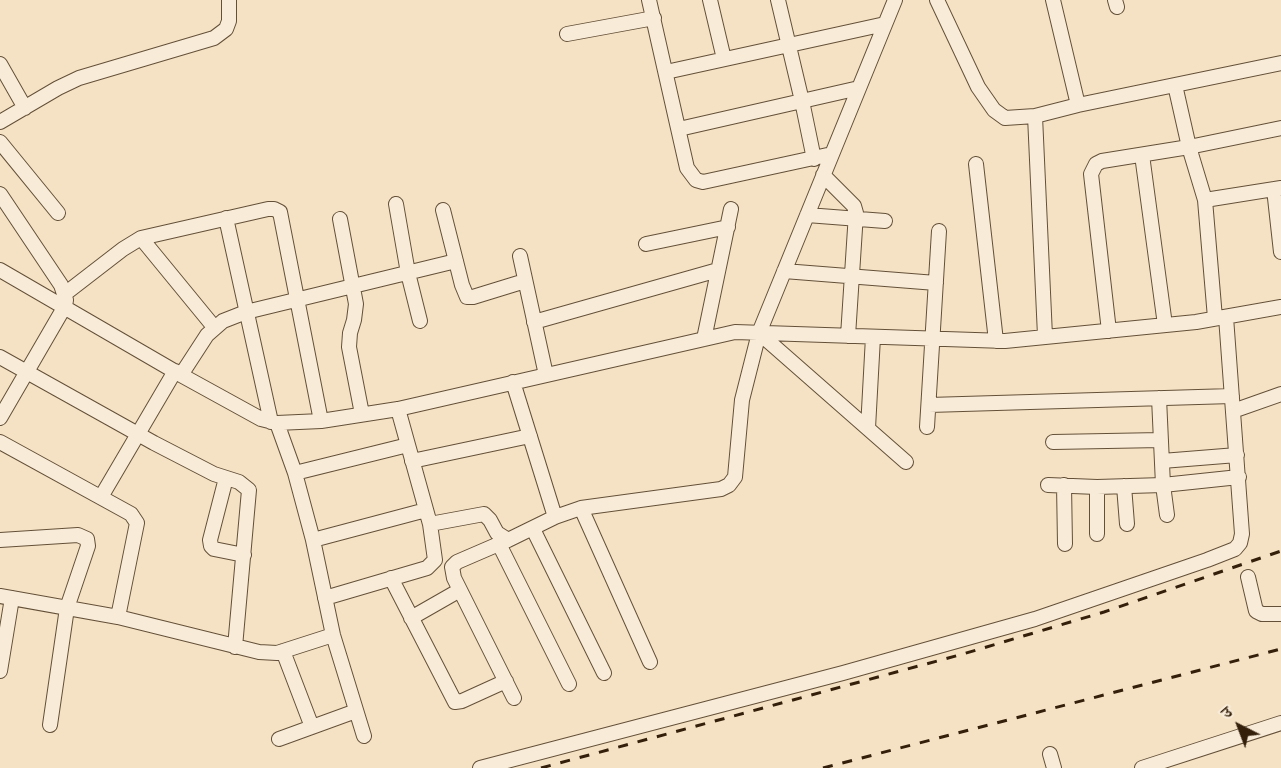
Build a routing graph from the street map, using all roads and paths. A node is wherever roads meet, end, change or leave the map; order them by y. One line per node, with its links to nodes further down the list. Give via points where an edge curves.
1 (229, 0): 20 (street, via 226,29 214,38 79,78)
2 (649, 0): 8 (street)
3 (778, 0): 11 (street)
4 (895, 0): 9 (street)
5 (937, 0): 21 (street, via 978,87 994,110 1005,118)
6 (1053, 0): 19 (street)
7 (713, 1): 12 (street)
8 (654, 18): 10 (street); 15 (street)
9 (885, 24): 11 (street); 17 (street)
10 (567, 34)
11 (789, 45): 12 (street); 18 (street)
12 (724, 59): 15 (street)
13 (1281, 63): 16 (street)
14 (0, 64): 20 (street)
15 (666, 72): 24 (street)
16 (1175, 85): 19 (street); 26 (street)
17 (859, 88): 18 (street); 27 (street)
18 (802, 101): 24 (street); 29 (street)
19 (1078, 105): 21 (street)
20 (25, 108): 22 (street)
21 (1035, 116): 71 (street)
22 (0, 122)
23 (1281, 128): 26 (street)
24 (679, 129): 29 (street, via 687,168 696,180 703,182)
25 (0, 142): 38 (street)
26 (1189, 147): 28 (street); 34 (street)
27 (832, 154): 29 (street); 31 (street)
28 (1142, 155): 66 (street); 68 (street, via 1102,161 1091,174)
29 (814, 159)
30 (976, 164): 75 (street)
31 (823, 175): 39 (street); 41 (street, via 854,206)
32 (1277, 188): 34 (street); 48 (street)
33 (1, 198): 59 (street, via 53,271)
34 (1205, 201): 63 (street)
35 (396, 204): 54 (street)
36 (731, 209): 44 (street)
37 (443, 210): 50 (street)
38 (58, 213)
39 (807, 215): 41 (street); 53 (street)
40 (226, 218): 46 (street); 60 (street, via 268,208 280,212); 62 (street)
41 (856, 218): 43 (street); 55 (street)
42 (340, 219): 58 (street)
43 (885, 220)
44 (728, 227): 47 (street); 52 (street)
45 (939, 231): 57 (street)
46 (141, 238): 59 (street); 67 (street)
47 (646, 244)
48 (1281, 252)
49 (520, 256): 56 (street)
50 (456, 261): 54 (street); 56 (street, via 467,297)
51 (0, 270): 59 (street)
52 (718, 270): 65 (street); 73 (street)
53 (784, 272): 55 (street); 69 (street)
54 (408, 273): 58 (street); 64 (street)
55 (852, 276): 57 (street); 70 (street)
56 (525, 281): 65 (street)
57 (936, 283): 74 (street)
58 (354, 286): 60 (street); 87 (street, via 356,312 349,347)
59 (65, 300): 77 (street); 78 (street)
60 (298, 301): 62 (street); 89 (street)
61 (1281, 307): 63 (street)
62 (246, 312): 67 (street); 90 (street)
63 (1220, 318): 66 (street); 82 (street)
64 (420, 321)
65 (534, 322): 79 (street)
66 (1165, 325): 68 (street)
67 (214, 327): 78 (street)
68 (1110, 330): 71 (street)
69 (759, 333): 70 (street); 73 (street, via 735,332); 92 (street); 112 (street, via 742,400 735,477 729,485)
70 (848, 336): 72 (street)
71 (1045, 336): 75 (street)
72 (873, 337): 74 (street); 92 (street)
73 (704, 339): 79 (street)
74 (932, 339): 75 (street); 84 (street)
75 (996, 341)
76 (0, 357): 77 (street)
77 (26, 371): 88 (street); 93 (street)
78 (178, 373): 90 (street); 93 (street)
79 (546, 375): 80 (street)
80 (513, 382): 85 (street); 94 (street)
81 (1281, 394): 86 (street)
82 (1232, 396): 83 (street); 86 (street)
83 (1159, 398): 84 (street); 95 (street)
84 (929, 405): 91 (street)
85 (398, 409): 87 (street); 98 (street)
86 (1233, 411): 99 (street)
87 (362, 414): 89 (street)
88 (0, 418)
89 (321, 421): 90 (street)
90 (274, 423): 103 (street)
91 (927, 427)
92 (868, 428): 102 (street)
93 (138, 433): 105 (street); 111 (street)
94 (530, 436): 100 (street); 115 (street)
95 (1161, 440): 97 (street); 101 (street)
96 (0, 442): 111 (street)
97 (1053, 442)
98 (408, 445): 100 (street); 103 (street)
99 (1237, 455): 101 (street); 104 (street)
100 (412, 461): 114 (street)
101 (1162, 461): 108 (street)
102 (906, 462)
103 (295, 473): 120 (street)
104 (1239, 477): 108 (street); 148 (street, via 1240,543 1235,549 1207,560 1035,619)
105 (226, 478): 123 (street, via 249,490); 123 (street, via 211,546)
106 (1048, 485): 107 (street)
107 (1064, 485): 110 (street); 122 (street)
108 (1163, 485): 109 (street); 113 (street)
109 (1124, 486): 110 (street); 116 (street)
110 (1097, 487): 118 (street)
111 (101, 497): 131 (street, via 131,514 137,523)
112 (581, 508): 115 (street); 136 (street)
113 (1167, 515)
114 (428, 517): 120 (street); 121 (street, via 484,514); 125 (street, via 435,560 427,568)
115 (555, 517): 117 (street)
116 (1127, 524)
117 (533, 529): 121 (street); 138 (street)
118 (1097, 534)
119 (0, 540): 129 (street, via 78,535 87,539)
120 (313, 540): 128 (street)
121 (503, 542): 126 (street, via 452,567); 140 (street)
122 (1065, 544)
123 (244, 555): 134 (street)
124 (1248, 577): 130 (street, via 1256,611)
125 (391, 578): 128 (street); 132 (street)
126 (460, 590): 132 (street); 139 (street)
127 (6, 597): 129 (street); 137 (street)
128 (325, 598): 133 (street)
129 (67, 608): 131 (street); 144 (street)
130 (1281, 614)
131 (118, 617): 134 (street)
132 (411, 618): 139 (street, via 455,702)
133 (333, 635): 135 (street); 142 (street)
134 (235, 647): 135 (street, via 259,652)
135 (284, 651): 145 (street)
136 (650, 662)
137 (0, 671)
138 (604, 674)
139 (506, 681): 141 (street)
140 (569, 684)
141 (514, 698)
142 (356, 711): 145 (street); 146 (street)
143 (1281, 723): 149 (street)
144 (50, 725)
145 (312, 727): 147 (street)
146 (364, 736)
147 (279, 739)
148 (480, 768)
149 (1142, 768)

